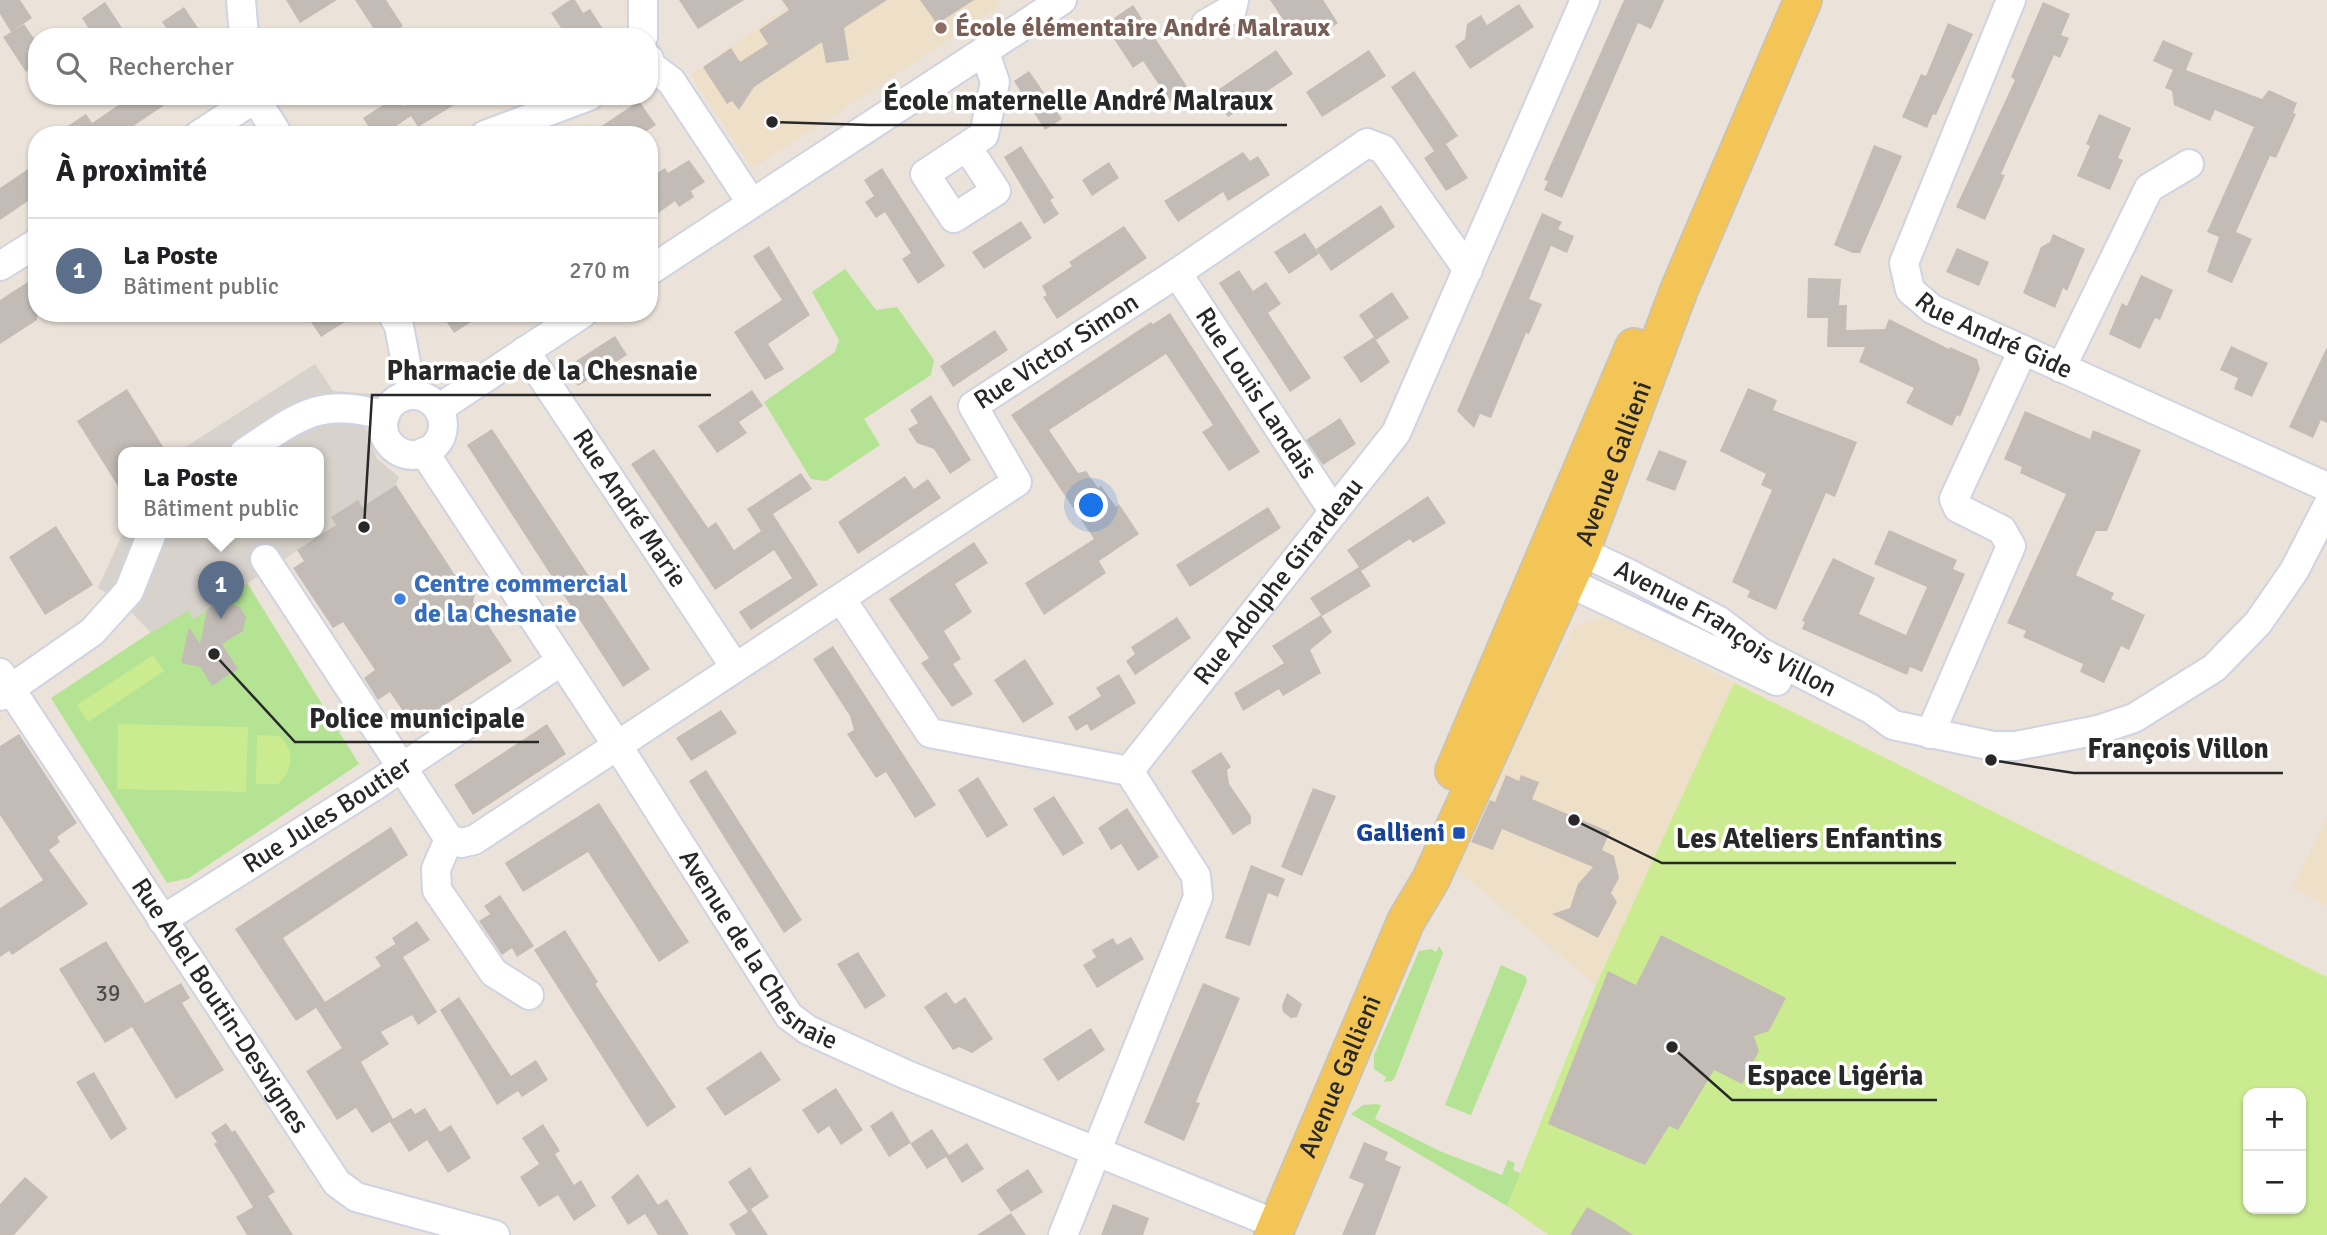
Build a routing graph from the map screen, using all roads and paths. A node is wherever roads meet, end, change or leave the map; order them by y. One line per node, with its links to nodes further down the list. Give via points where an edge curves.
1 (241, 0): 10 (street)
2 (643, 0): 11 (street)
3 (1062, 0): 12 (street)
4 (1234, 0): 9 (street, via 1232,9)
5 (1585, 0): 26 (street, Rue Adolphe Girardeau)
6 (1780, 0): 43 (main road, Avenue Gallieni)
7 (1803, 0): 43 (main road, Avenue Gallieni)
8 (2011, 0): 30 (street, Rue André Gide, via 1904,263 1910,289 1932,309)
9 (1206, 24)
10 (243, 28)
11 (643, 28)
12 (985, 53): 20 (street, via 995,82 984,135); 22 (street)
13 (658, 70): 22 (street, via 671,81)
14 (242, 105): 17 (street)
15 (259, 105): 18 (street)
16 (565, 105): 19 (street)
17 (212, 126)
18 (272, 126)
19 (509, 126)
20 (967, 146)
21 (2189, 164): 32 (street, via 2149,188)
22 (751, 202): 24 (street)
23 (28, 249): 25 (street)
24 (658, 265)
25 (0, 266)
26 (1468, 270): 27 (street, Rue Victor Simon, via 1383,149 1367,143); 40 (street, Rue Adolphe Girardeau, via 1396,433)
27 (1177, 273): 40 (street, Rue Louis Landais); 44 (street, Rue Victor Simon, via 973,405 1017,481)
28 (397, 322): 33 (street)
29 (569, 322): 31 (street)
30 (2023, 350): 32 (street, Rue André Gide); 48 (street, via 1954,499 1958,508 2002,530 2011,546)
31 (525, 351): 34 (street); 46 (street, Rue André Marie)
32 (2061, 368): 38 (street, Rue André Gide)
33 (412, 395): 34 (street); 35 (street, via 395,401)
34 (438, 409): 37 (street, via 442,430 436,443)
35 (384, 416): 36 (street, via 354,407 318,410); 37 (street, via 385,434 393,447 406,454)
36 (253, 447)
37 (424, 452): 45 (street, Avenue de la Chesnaie)
38 (2327, 487)
39 (2327, 507): 48 (street, Avenue François Villon, via 2294,571 2258,623 2214,668 2134,718 2016,746)
40 (1334, 512): 51 (street, Rue Adolphe Girardeau)
41 (150, 538): 47 (street, via 121,601 92,632)
42 (265, 559): 50 (street)
43 (1560, 560): 48 (street, Avenue François Villon, via 1859,720); 56 (main road, Avenue Gallieni, via 1431,879 1406,921)
44 (842, 600): 46 (street, Rue Victor Simon); 51 (street, via 930,733)
45 (560, 662): 49 (street, Avenue de la Chesnaie); 50 (street, Rue Jules Boutier)
46 (735, 667): 49 (street, Rue Victor Simon)
47 (4, 685): 53 (street, Rue Abel Boutin-Desvignes)
48 (1930, 734)
49 (617, 746): 52 (street, Rue Victor Simon, via 481,836 461,843); 55 (street, Avenue de la Chesnaie, via 789,1016 808,1030 907,1075)
50 (401, 768): 52 (street); 53 (street, Rue Jules Boutier)
51 (1129, 771): 55 (street, via 1196,876 1198,898)
52 (449, 839): 54 (street, via 436,869 437,890 494,974)
53 (162, 920): 57 (street, Rue Abel Boutin-Desvignes, via 337,1183 356,1197)
54 (530, 995)
55 (1096, 1151): 56 (street, Avenue de la Chesnaie); 58 (street)
56 (1276, 1230)
57 (495, 1235)
58 (1063, 1235)

